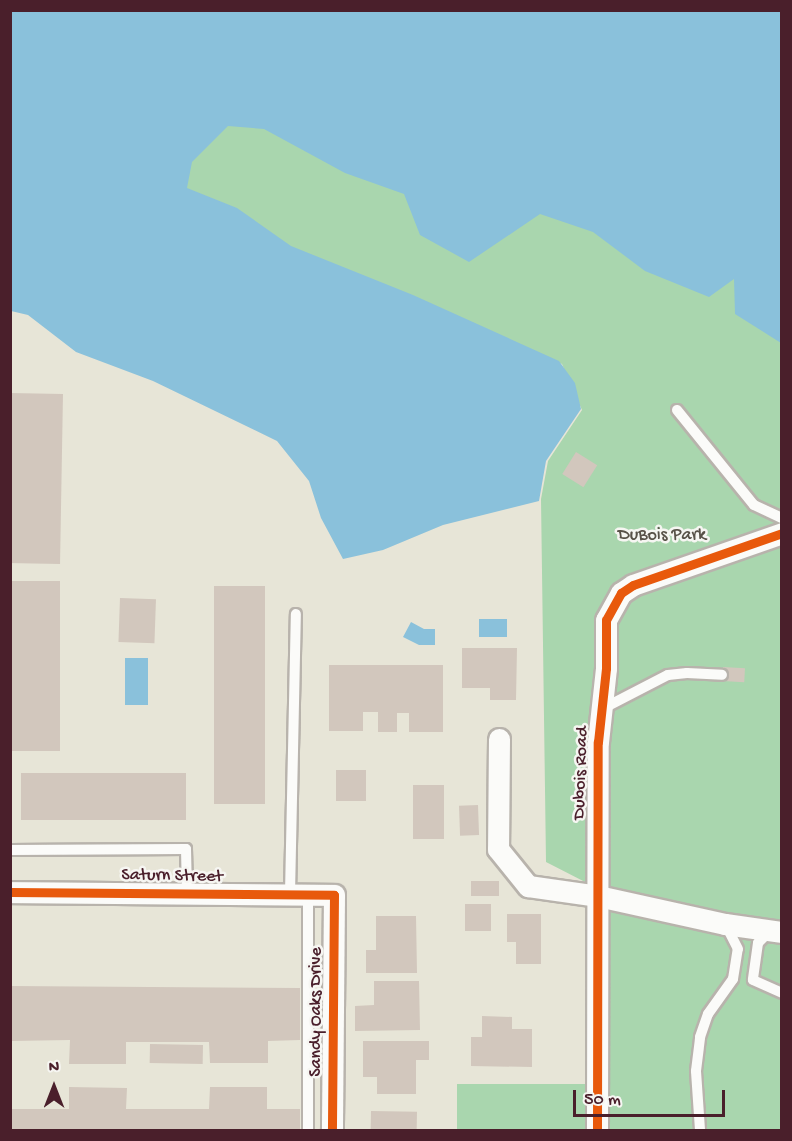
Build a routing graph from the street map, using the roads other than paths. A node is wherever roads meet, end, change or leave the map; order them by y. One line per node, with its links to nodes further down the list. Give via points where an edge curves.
1 (677, 410): 2 (lane, via 754,505)
2 (782, 518)
3 (782, 533): 6 (street, Dubois Road, via 633,585 621,593 606,620)
4 (296, 614): 11 (lane)
5 (722, 675): 6 (lane, via 668,675)
6 (602, 710): 13 (street, Dubois Road, via 598,742)
7 (499, 739): 13 (street, via 498,849 528,886)
8 (10, 850): 10 (lane, via 186,849)
9 (10, 892): 10 (street, Saturn Street)
10 (187, 893): 11 (street, Saturn Street)
11 (299, 894): 12 (street, Saturn Street); 19 (lane)
12 (334, 894): 20 (street, Sandy Oaks Drive)
13 (598, 896): 14 (street); 21 (street, Dubois Road)
14 (725, 924): 15 (street); 16 (lane, via 738,949)
15 (776, 932): 17 (lane, via 759,943)
16 (734, 979): 17 (lane); 22 (lane, via 708,1014 700,1037 696,1071)
17 (753, 980): 18 (lane)
18 (782, 993)
19 (308, 1131)
20 (332, 1131)
21 (597, 1131)
22 (699, 1131)

